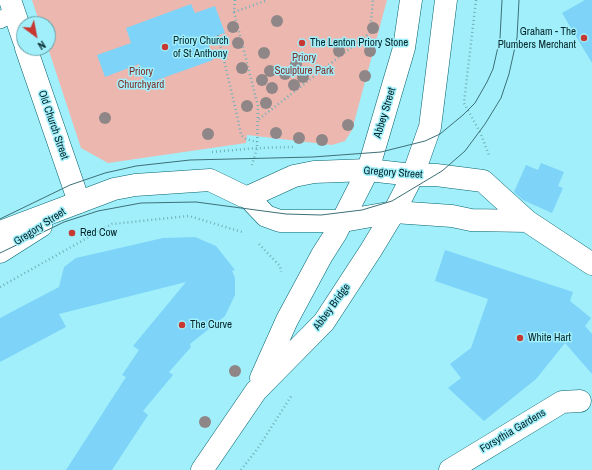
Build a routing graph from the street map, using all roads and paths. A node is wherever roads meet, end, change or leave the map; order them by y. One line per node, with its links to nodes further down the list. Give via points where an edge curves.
1 (235, 0): 8 (path)
2 (268, 0): 8 (path)
3 (373, 0): 12 (path, via 370,33)
4 (411, 0): 18 (street, Abbey Street, via 404,48)
5 (446, 0): 19 (street, via 430,127)
6 (476, 0): 17 (path, via 464,103)
7 (8, 11): 9 (street)
8 (234, 12): 12 (path)
9 (16, 26)
10 (218, 36): 13 (path, via 241,135)
11 (29, 56): 21 (street, Old Church Street)
12 (259, 119): 13 (path)
13 (257, 142): 15 (path)
14 (299, 147): 15 (path)
15 (257, 148): 16 (path); 20 (path)
16 (211, 152)
17 (492, 161)
18 (368, 170): 19 (street, Gregory Street); 20 (street, Gregory Street, via 314,172 294,176); 23 (street, Abbey Street)
19 (413, 175): 22 (street); 24 (street, Gregory Street, via 483,181)
20 (246, 196): 21 (street, Gregory Street, via 210,180 135,185 114,189); 23 (street, Gregory Street, via 266,216 280,221)
21 (79, 202): 25 (street, Gregory Street); 28 (street, Gregory Street)
22 (394, 212): 23 (street, Gregory Street); 24 (street, Gregory Street, via 452,216 471,220); 33 (street, Abbey Bridge, via 324,322)
23 (342, 221): 33 (street, Abbey Bridge, via 287,320)
24 (527, 221): 29 (street, Gregory Street)
25 (0, 232)
26 (246, 235): 31 (path, via 189,216 112,224)
27 (258, 243): 30 (path)
28 (0, 252)
29 (592, 264)
30 (280, 266)
31 (0, 287)
32 (295, 390): 36 (path)
33 (256, 391): 35 (street, Abbey Bridge)
34 (580, 401): 37 (street, Forsythia Gardens, via 562,402)
35 (202, 470)
36 (241, 470)
37 (450, 470)

